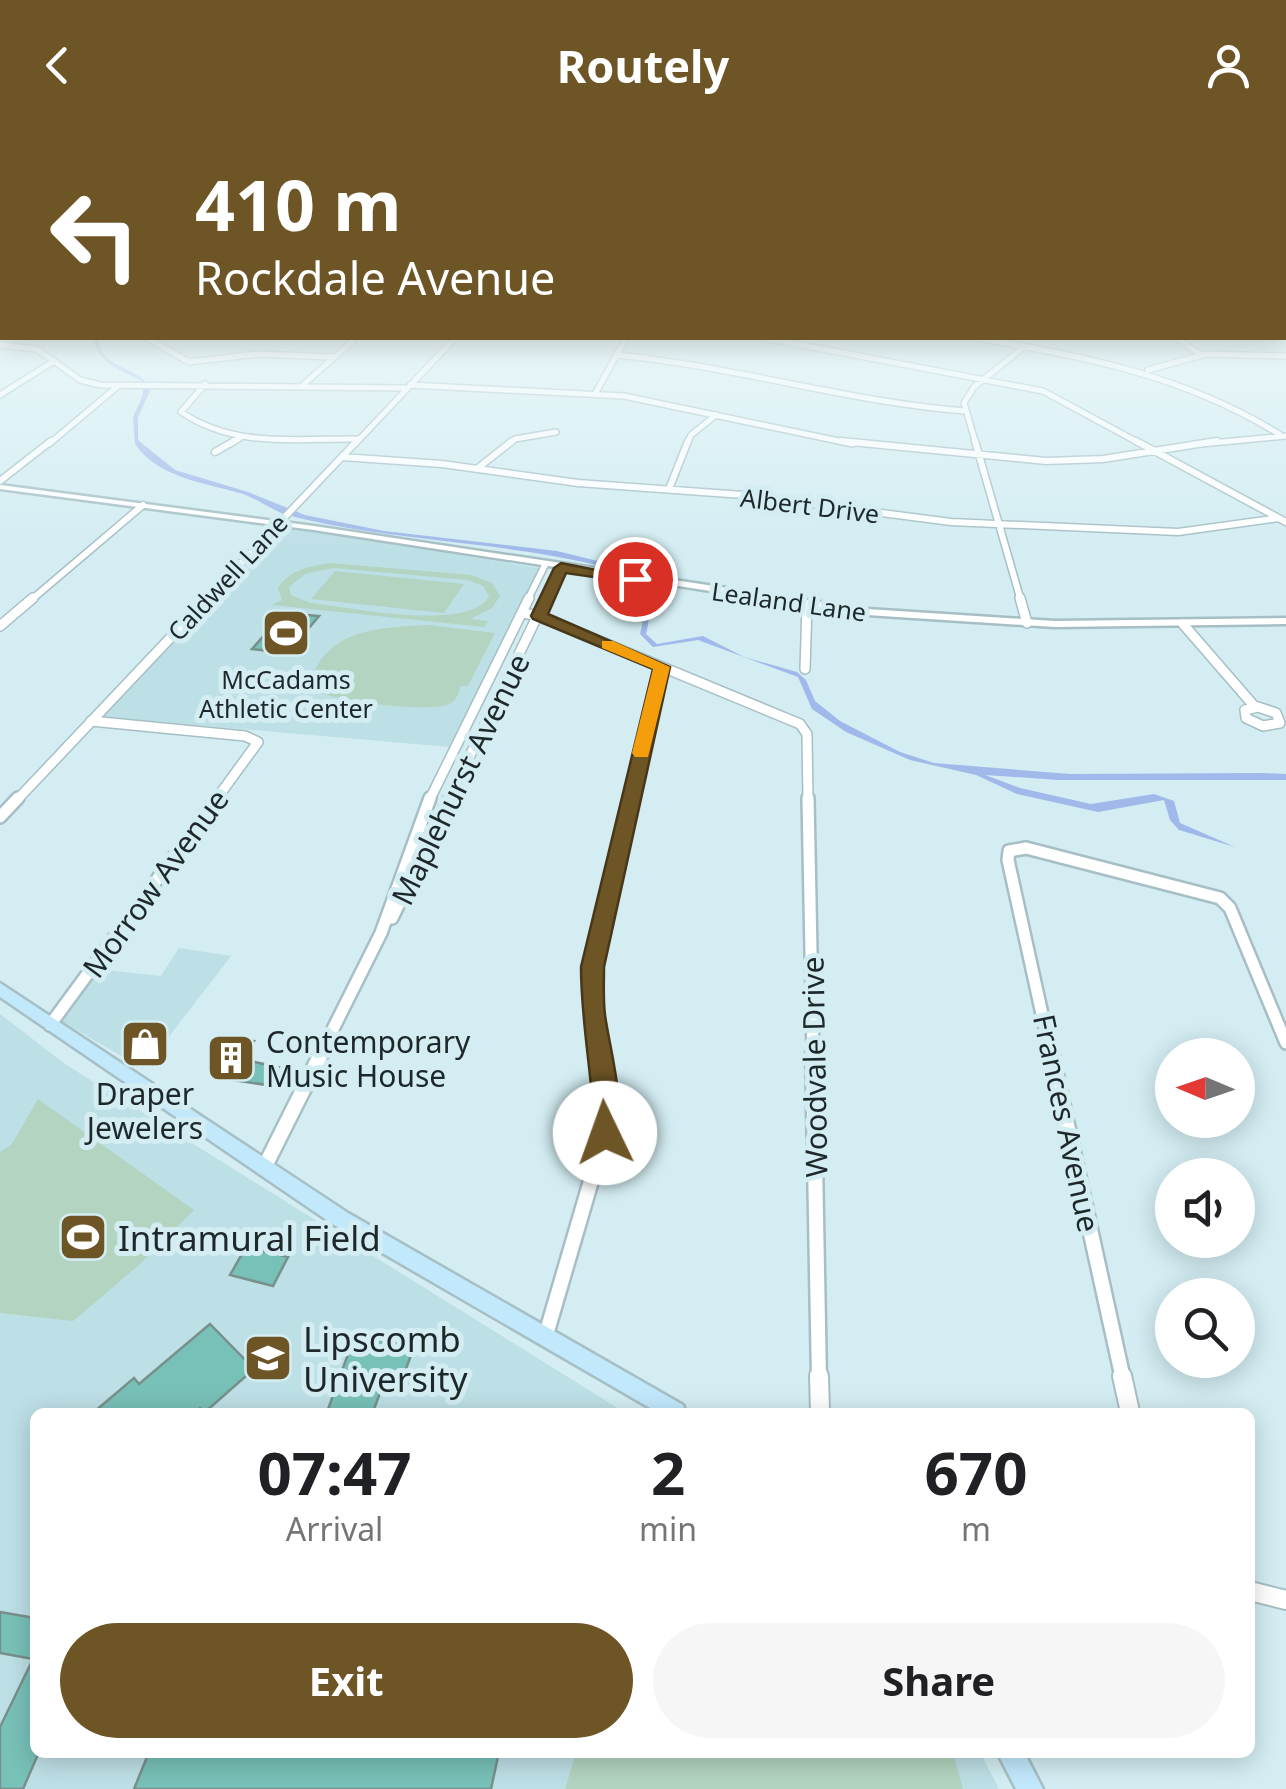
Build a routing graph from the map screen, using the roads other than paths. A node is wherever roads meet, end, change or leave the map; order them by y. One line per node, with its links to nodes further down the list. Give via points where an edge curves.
1 (103, 396): 20 (street)
2 (194, 396): 13 (street, via 181,412)
3 (400, 396): 14 (street, Caldwell Lane)
4 (619, 396): 10 (street)
5 (858, 396): 9 (street)
6 (966, 396): 9 (street)
7 (1053, 396): 15 (street)
8 (1216, 396): 12 (street)
9 (966, 411): 17 (street)
10 (716, 416): 17 (street, via 859,445); 21 (street, via 691,435)
11 (556, 432): 19 (street, via 515,440)
12 (1284, 436): 15 (street)
13 (240, 438): 14 (street); 16 (street)
14 (360, 439): 18 (street, Caldwell Lane)
15 (1156, 451): 17 (street, via 1063,461); 24 (street)
16 (215, 452)
17 (979, 456): 25 (street)
18 (342, 457): 19 (street, Albert Drive); 23 (street, Caldwell Lane)
19 (478, 468): 21 (street, Albert Drive)
20 (0, 484): 22 (street, Lealand Lane)
21 (669, 490): 25 (street, Albert Drive)
22 (143, 505): 23 (street, Lealand Lane); 31 (street)
23 (281, 520): 26 (street, Lealand Lane); 40 (street, Caldwell Lane)
24 (1282, 520): 25 (street, Albert Drive, via 1178,532)
25 (999, 525): 33 (street)
26 (545, 565): 27 (street, Lealand Lane); 30 (street, Maplehurst Avenue)
27 (561, 568): 28 (street, Lealand Lane); 32 (street, Maplehurst Avenue)
28 (807, 606): 33 (street, Lealand Lane); 38 (street)
29 (0, 612): 31 (street)
30 (523, 612): 32 (street); 42 (street, Maplehurst Avenue, via 431,796)
31 (16, 614): 36 (street)
32 (539, 616): 37 (street); 42 (street, Maplehurst Avenue, via 401,905)
33 (1027, 623): 34 (street, Lealand Lane)
34 (1183, 624): 35 (street, Lealand Lane); 39 (street)
35 (1284, 624)
36 (0, 626)
37 (662, 667): 47 (street, via 592,967 604,1143); 49 (street, Woodvale Drive, via 800,724 808,739)
38 (805, 669)
39 (1255, 707)
40 (91, 721): 41 (street, Caldwell Lane); 44 (street, Morrow Avenue, via 258,740)
41 (0, 818)
42 (381, 934): 46 (street, Maplehurst Avenue)
43 (0, 989): 44 (main road)
44 (50, 1025): 46 (main road)
45 (1286, 1043): 50 (street, Frances Avenue, via 1220,898 1026,848 1007,856)
46 (264, 1168): 47 (main road)
47 (545, 1338): 48 (main road)
48 (669, 1408)
49 (820, 1408)
50 (1129, 1408)
51 (1255, 1592): 52 (street)
52 (1286, 1600)
53 (1013, 1758): 54 (main road)
54 (1030, 1789)

